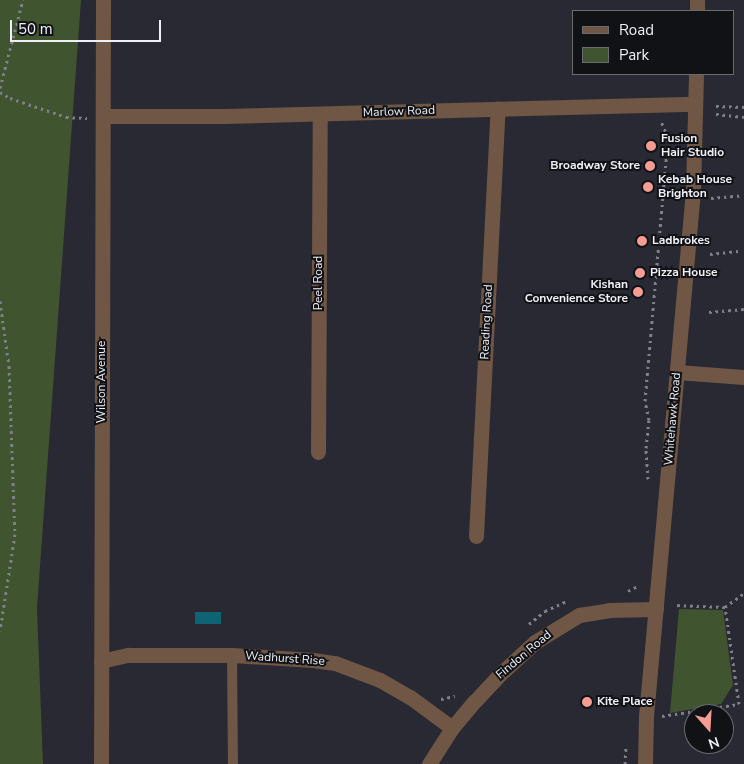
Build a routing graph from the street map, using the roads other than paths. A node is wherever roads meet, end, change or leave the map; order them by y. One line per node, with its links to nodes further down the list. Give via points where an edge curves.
1 (103, 0): 6 (street, Wilson Avenue)
2 (696, 75): 3 (street, Whitehawk Road)
3 (696, 104): 4 (street, Marlow Road); 7 (street, Whitehawk Road, via 693,190)
4 (498, 109): 5 (street, Marlow Road); 10 (street, Reading Road)
5 (320, 114): 6 (street, Marlow Road); 9 (street, Peel Road)
6 (103, 116): 13 (street, Wilson Avenue)
7 (677, 372): 8 (street); 11 (street, Whitehawk Road)
8 (744, 377)
9 (318, 452)
10 (476, 536)
11 (656, 609): 14 (street, Findon Road, via 594,612 579,615 560,626 535,642 499,675); 18 (street, Whitehawk Road)
12 (232, 655): 13 (street, Wadhurst Rise, via 128,655); 14 (street, Wadhurst Rise, via 313,660 358,670 410,697); 16 (lane)
13 (101, 661): 15 (street, Wilson Avenue)
14 (452, 728): 17 (street, Findon Road)
15 (101, 764)
16 (233, 764)
17 (429, 764)
18 (645, 764)

